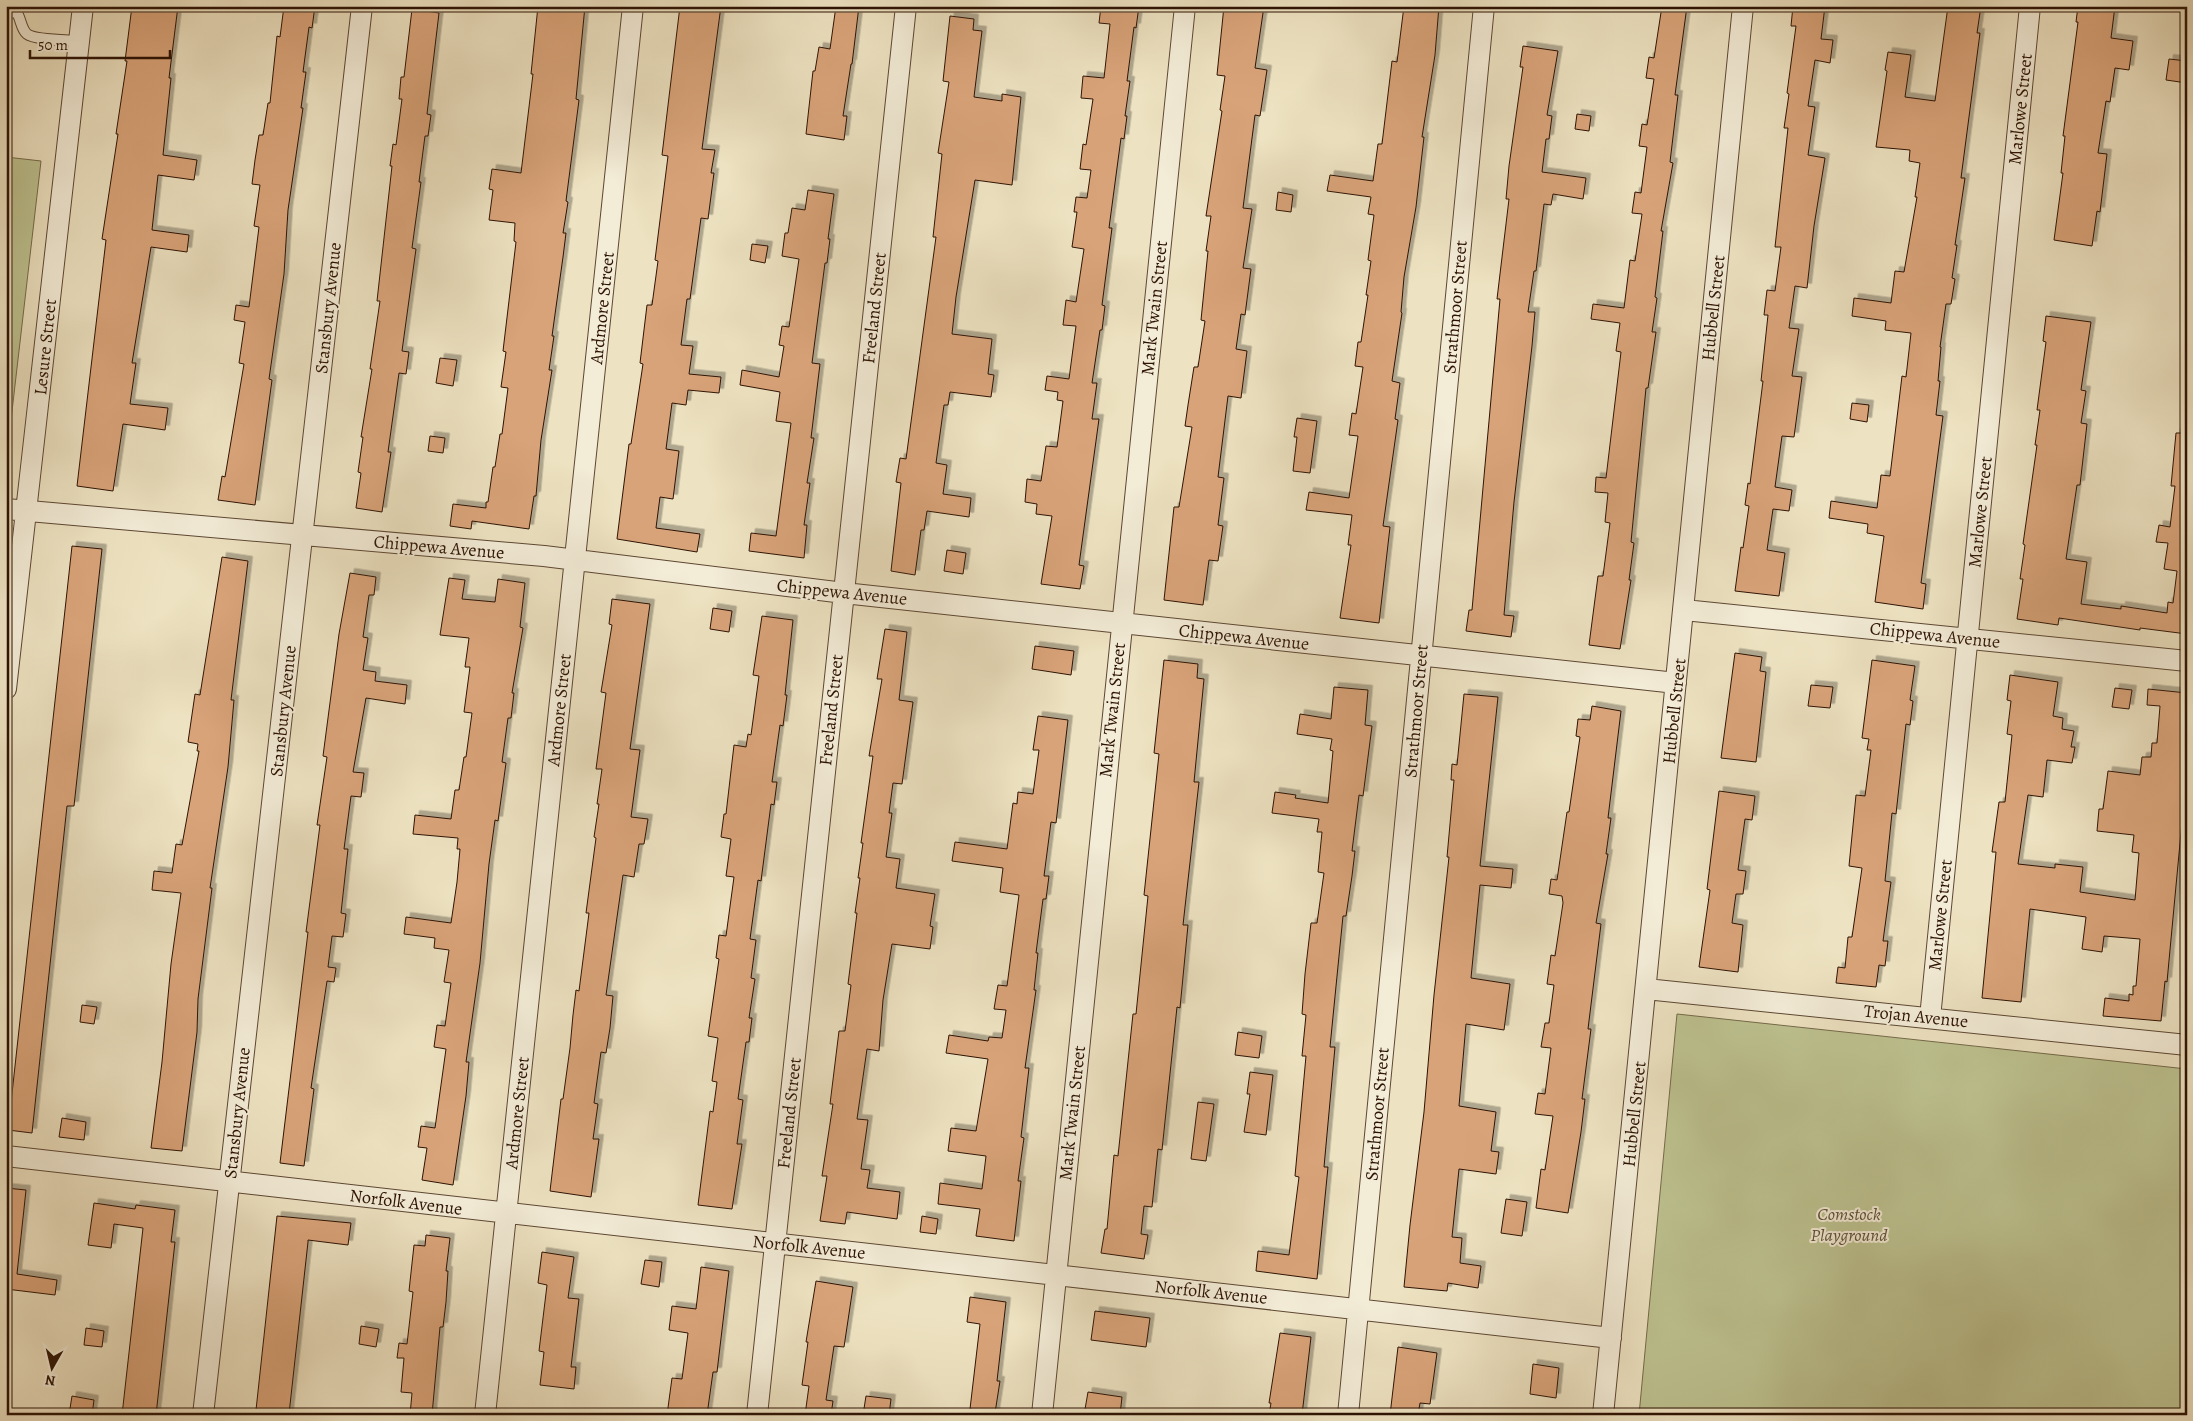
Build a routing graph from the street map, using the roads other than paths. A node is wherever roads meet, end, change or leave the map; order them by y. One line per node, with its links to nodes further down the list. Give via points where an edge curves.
1 (83, 6): 10 (street, Lesure Street)
2 (362, 6): 13 (street, Stansbury Avenue)
3 (633, 6): 14 (street, Ardmore Street)
4 (906, 6): 15 (street, Freeland Street)
5 (1185, 6): 17 (street, Mark Twain Street)
6 (1484, 6): 19 (street, Strathmoor Street)
7 (1743, 6): 16 (street, Hubbell Street)
8 (2030, 6): 18 (street, Marlowe Street)
9 (6, 11): 10 (lane, via 16,13 24,31 32,37)
10 (79, 42): 12 (street, Lesure Street)
11 (6, 509): 12 (street, Chippewa Avenue)
12 (26, 511): 13 (street, Chippewa Avenue); 22 (street, Lesure Street)
13 (303, 535): 14 (street, Chippewa Avenue); 27 (street, Stansbury Avenue)
14 (575, 560): 15 (street, Chippewa Avenue); 28 (street, Ardmore Street)
15 (844, 593): 17 (street, Chippewa Avenue); 29 (street, Freeland Street)
16 (1684, 610): 18 (street, Chippewa Avenue); 21 (street, Hubbell Street)
17 (1121, 623): 19 (street, Chippewa Avenue); 30 (street, Mark Twain Street)
18 (1968, 639): 20 (street, Chippewa Avenue); 24 (street, Marlowe Street)
19 (1421, 656): 21 (street, Chippewa Avenue); 31 (street, Strathmoor Street)
20 (2187, 661)
21 (1676, 683): 23 (street, Hubbell Street)
22 (6, 689)
23 (1646, 989): 24 (street, Trojan Avenue); 32 (street, Hubbell Street)
24 (1930, 1018): 25 (street, Trojan Avenue)
25 (2187, 1045)
26 (6, 1156): 27 (street, Norfolk Avenue)
27 (229, 1181): 28 (street, Norfolk Avenue); 33 (street, Stansbury Avenue)
28 (506, 1213): 29 (street, Norfolk Avenue); 34 (street, Ardmore Street)
29 (775, 1243): 30 (street, Norfolk Avenue); 35 (street, Freeland Street)
30 (1056, 1275): 31 (street, Norfolk Avenue); 36 (street, Mark Twain Street)
31 (1358, 1309): 32 (street, Norfolk Avenue); 37 (street, Strathmoor Street)
32 (1611, 1338): 38 (street, Hubbell Street)
33 (204, 1415)
34 (485, 1415)
35 (757, 1415)
36 (1042, 1415)
37 (1348, 1415)
38 (1603, 1415)

